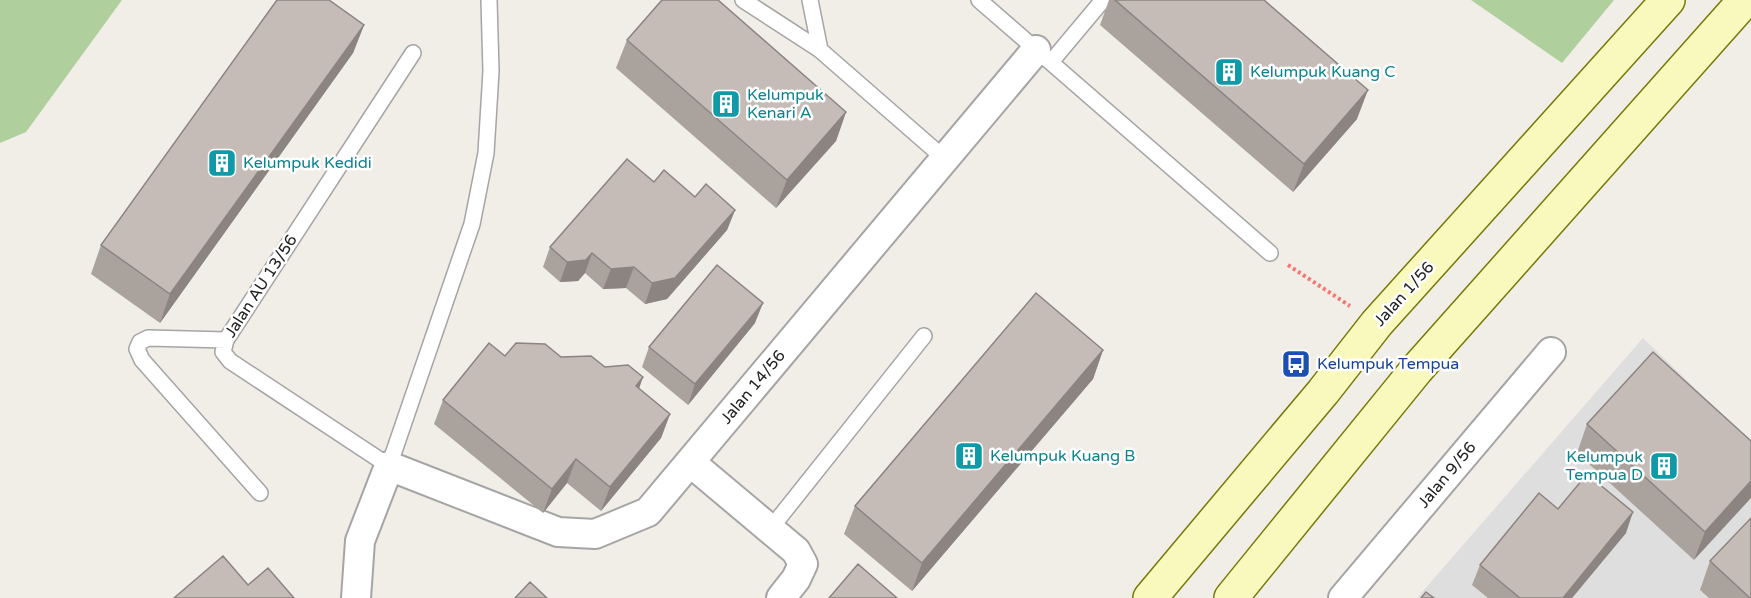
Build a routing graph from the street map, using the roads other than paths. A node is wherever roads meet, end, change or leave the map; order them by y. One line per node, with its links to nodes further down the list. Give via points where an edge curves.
1 (489, 0): 17 (lane, via 491,71 486,153 472,224)
2 (742, 0): 8 (lane)
3 (810, 0): 8 (lane)
4 (979, 0): 10 (lane)
5 (1103, 0): 10 (lane)
6 (1668, 0): 22 (main road, Jalan 1/56, via 1377,323)
7 (1745, 0): 23 (main road, via 1417,369)
8 (820, 50): 11 (lane)
9 (413, 53): 14 (lane, Jalan AU 13/56)
10 (1044, 56): 11 (street, Jalan 14/56); 12 (lane)
11 (945, 159): 16 (street, Jalan 14/56)
12 (1270, 254)
13 (924, 336): 19 (lane)
14 (226, 340): 17 (lane, Jalan AU 13/56, via 223,352 230,361); 18 (lane, via 148,338 137,349 142,360)
15 (1551, 352): 24 (street, Jalan 9/56)
16 (690, 462): 17 (street, Jalan 14/56, via 648,512 595,534 558,532); 19 (street)
17 (389, 466): 20 (street, via 360,541)
18 (260, 493)
19 (771, 528): 21 (street, via 796,550 803,564)
20 (356, 598)
21 (781, 598)
22 (1150, 598)
23 (1231, 598)
24 (1343, 598)

